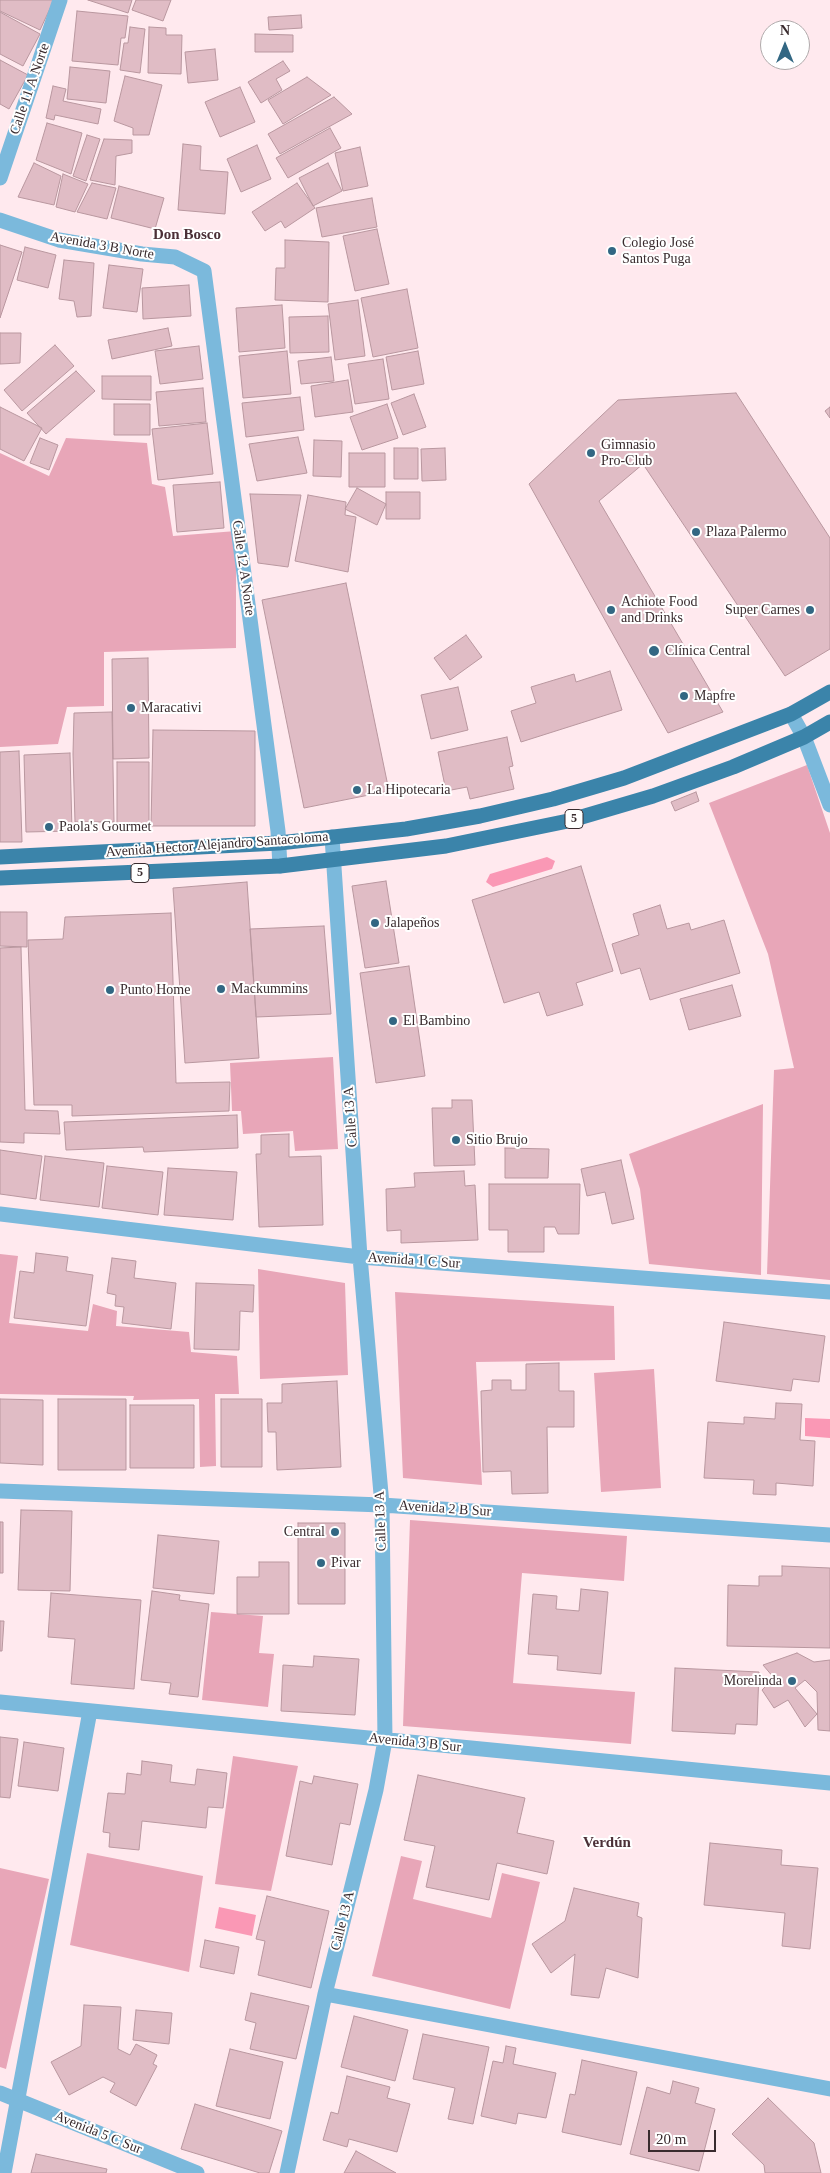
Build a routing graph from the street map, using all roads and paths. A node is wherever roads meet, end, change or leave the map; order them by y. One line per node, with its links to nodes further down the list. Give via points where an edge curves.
1 (60, 0): 2 (street, Calle 11 A Norte)
2 (0, 178)
3 (0, 220): 4 (street, Avenida 3 B Norte, via 59,240 174,257)
4 (204, 271): 11 (street, Calle 12 A Norte)
5 (830, 692): 6 (main road, Avenida Hector Alejandro Santacoloma / 5)
6 (791, 714): 8 (street); 10 (main road, Avenida Hector Alejandro Santacoloma / 5, via 624,778 553,799 480,816)
7 (830, 722): 8 (main road, Avenida Hector Alejandro Santacoloma / 5)
8 (804, 737): 9 (street); 13 (main road, Avenida Hector Alejandro Santacoloma / 5, via 705,778 582,817 446,846)
9 (830, 805)
10 (332, 837): 11 (main road, Avenida Hector Alejandro Santacoloma / 5); 13 (street, Calle 13 A)
11 (279, 843): 12 (main road, Avenida Hector Alejandro Santacoloma / 5); 14 (street, Calle 12 A Norte)
12 (0, 857)
13 (334, 860): 14 (main road, Avenida Hector Alejandro Santacoloma / 5); 17 (street, Calle 13 A)
14 (280, 866): 15 (main road, Avenida Hector Alejandro Santacoloma / 5)
15 (0, 878)
16 (0, 1214): 17 (street, Avenida 1 C Sur)
17 (360, 1257): 18 (street, Avenida 1 C Sur); 20 (street, Calle 13 A)
18 (830, 1292)
19 (0, 1491): 20 (street, Avenida 2 B Sur)
20 (382, 1504): 21 (street, Avenida 2 B Sur); 24 (street, Calle 13 A)
21 (830, 1535)
22 (0, 1702): 23 (street, Avenida 3 B Sur)
23 (90, 1711): 24 (street, Avenida 3 B Sur); 29 (street)
24 (384, 1740): 25 (street, Avenida 3 B Sur); 26 (street, Calle 13 A, via 376,1790)
25 (830, 1783)
26 (325, 1994): 27 (street); 32 (street, Calle 13 A)
27 (830, 2089)
28 (0, 2093): 29 (street, Avenida 5 C Sur)
29 (18, 2100): 30 (street); 31 (street, Avenida 5 C Sur)
30 (4, 2173)
31 (197, 2173)
32 (286, 2173)

